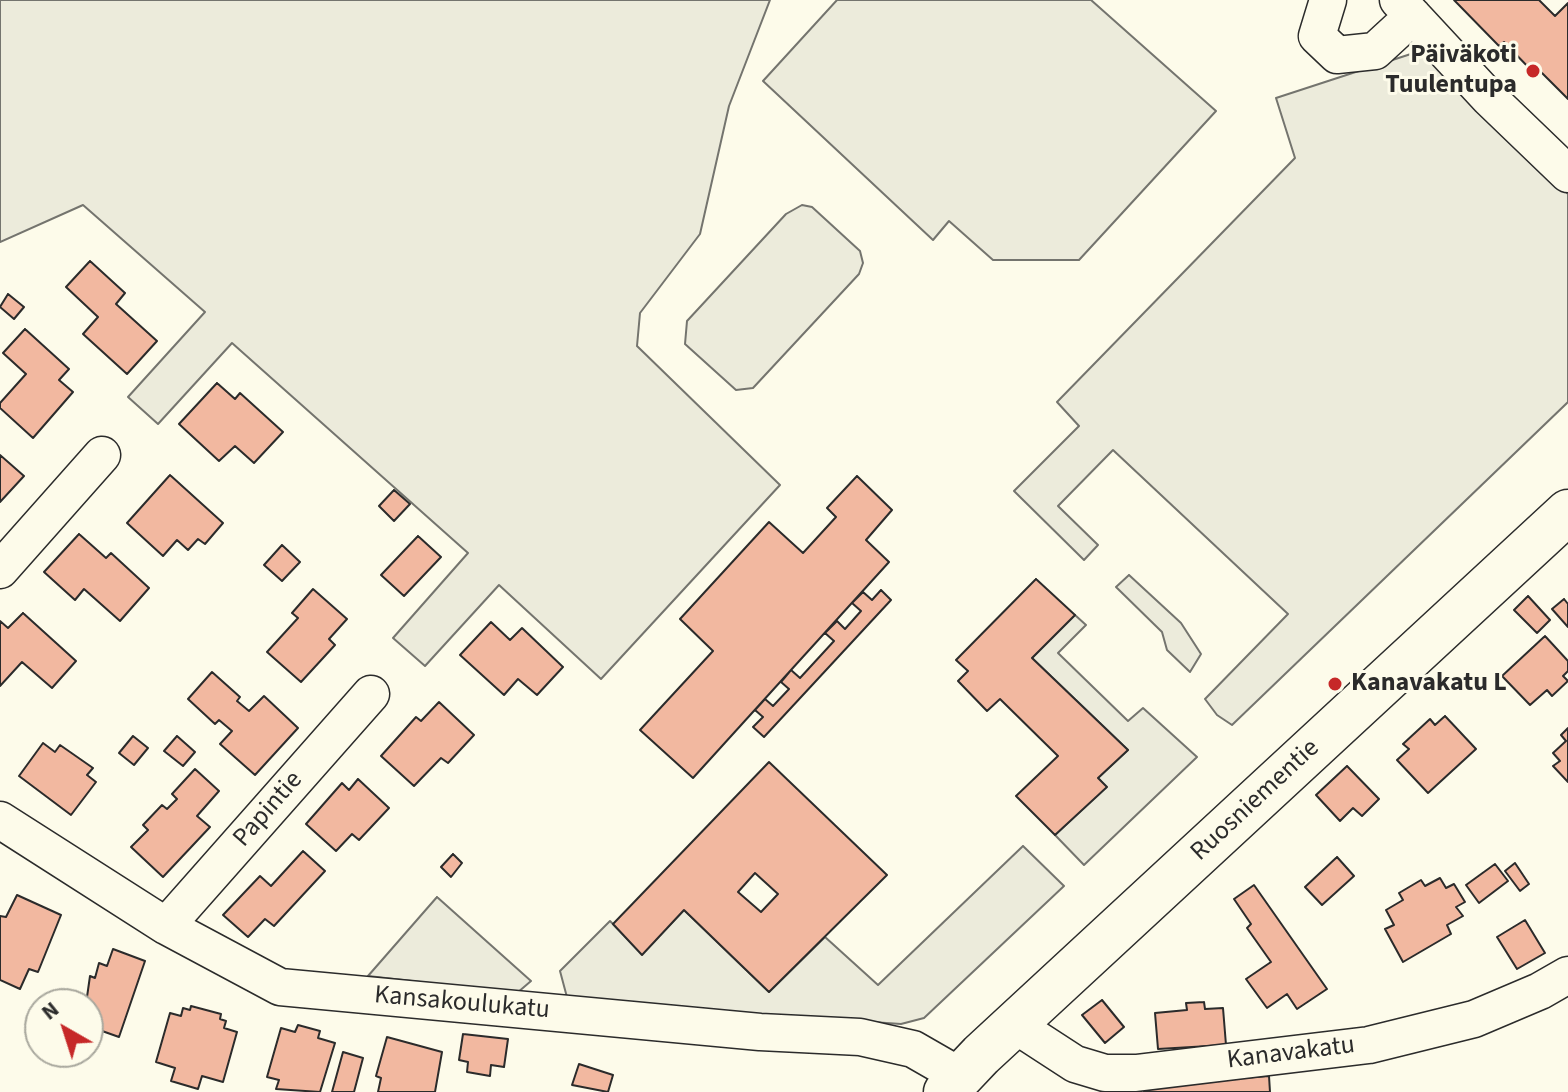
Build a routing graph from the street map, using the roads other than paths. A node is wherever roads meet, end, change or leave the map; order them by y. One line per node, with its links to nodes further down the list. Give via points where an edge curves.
1 (1328, 0): 2 (street, via 1317,36 1337,55 1375,51)
2 (1406, 8): 3 (street)
3 (1568, 174)
4 (102, 455): 6 (street)
5 (1568, 512): 11 (main road, Ruosniementie)
6 (0, 570)
7 (371, 694): 9 (street, Papintie)
8 (0, 820): 9 (street, Kansakoulukatu)
9 (166, 926): 12 (street, Kansakoulukatu, via 280,987 860,1037 913,1049)
10 (1568, 975): 11 (street, Kanavakatu, via 1474,1019 1369,1045 1136,1073 1105,1073 1075,1064)
11 (1015, 1025): 12 (main road, Ruosniementie)
12 (953, 1084)

